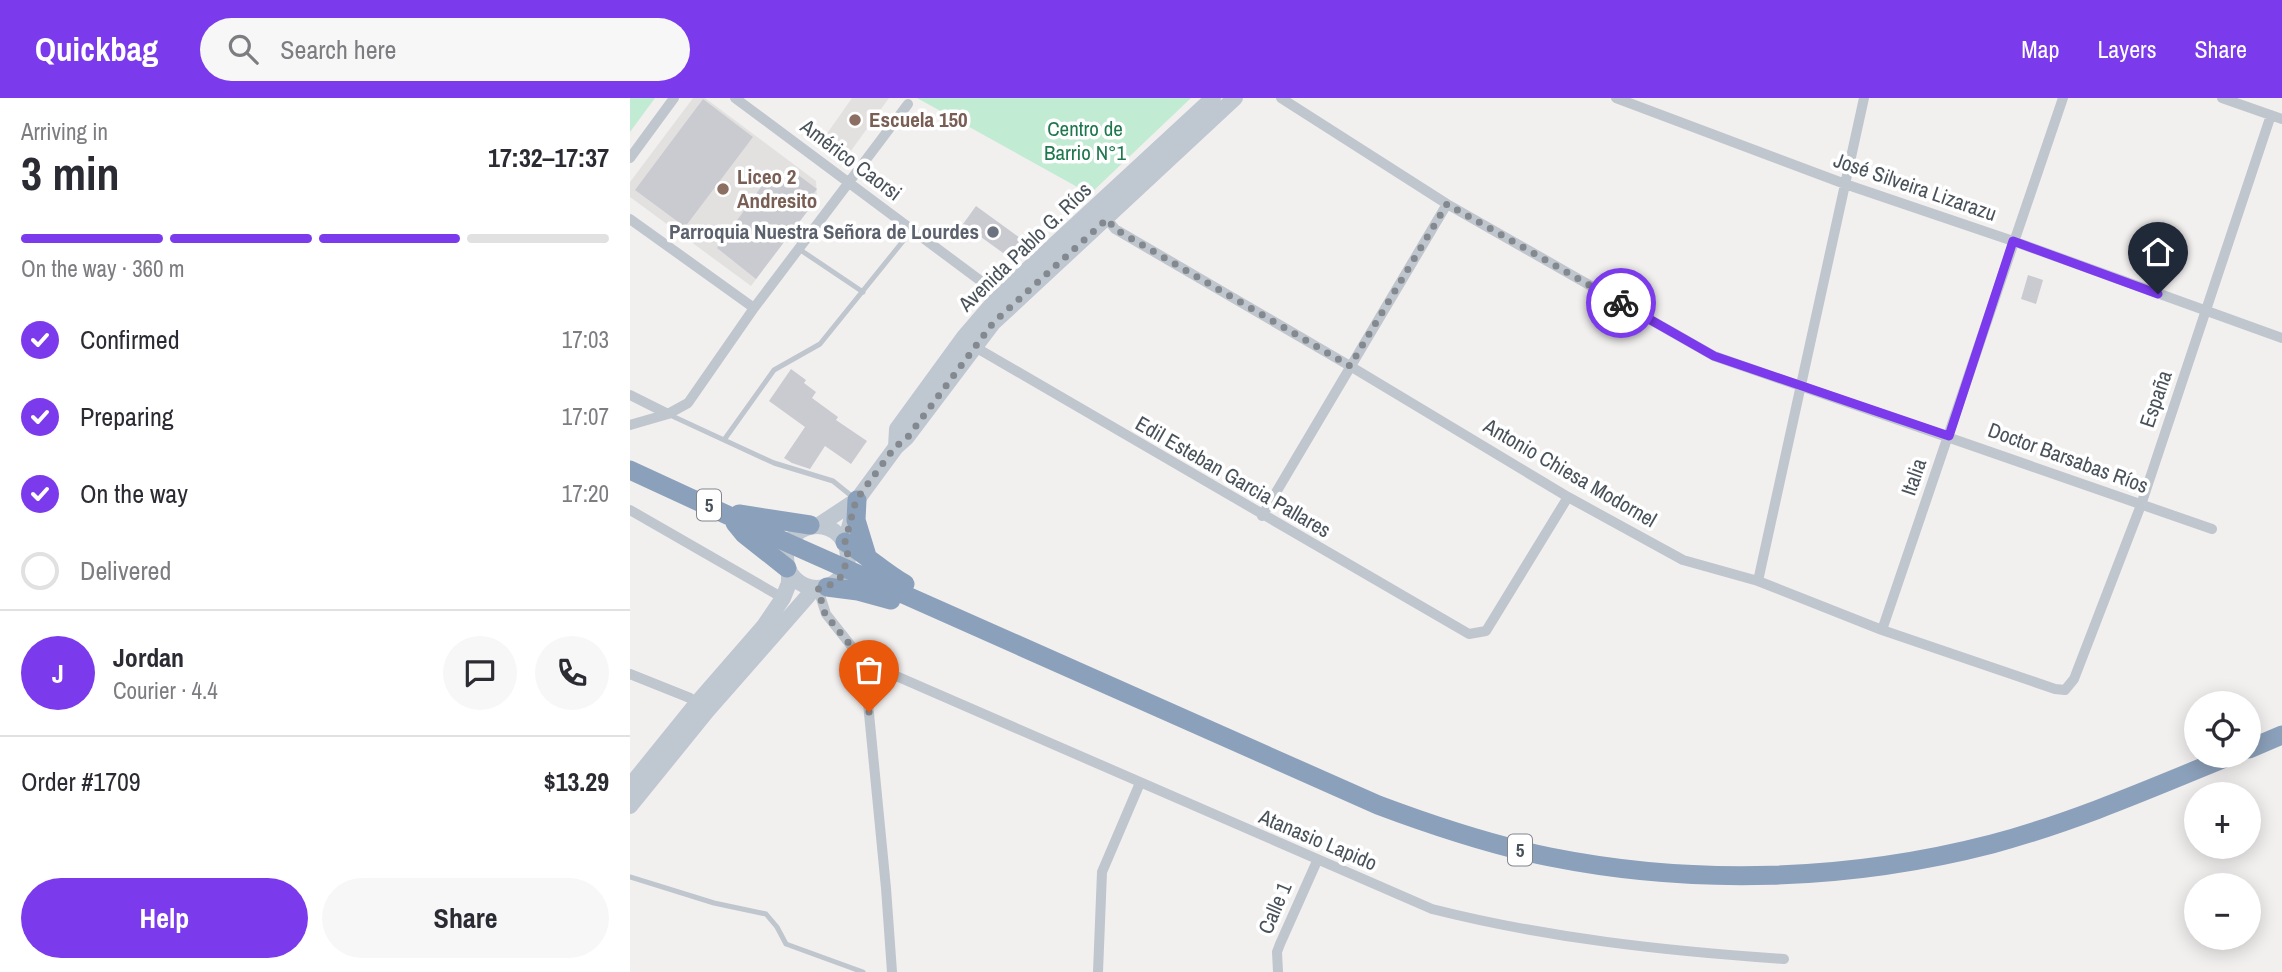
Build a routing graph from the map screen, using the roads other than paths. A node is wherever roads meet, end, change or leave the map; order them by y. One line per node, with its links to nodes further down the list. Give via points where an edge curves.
1 (674, 98): 12 (street)
2 (735, 98): 13 (street, Américo Caorsi)
3 (1213, 98): 16 (street, Avenida Pablo G. Ríos)
4 (1235, 98): 18 (street, Avenida Pablo G. Ríos)
5 (1281, 98): 15 (street, Doctor Barsabas Ríos)
6 (1616, 98): 14 (street, José Silveira Lizarazu)
7 (1864, 98): 14 (street)
8 (2063, 98): 20 (street, Italia)
9 (2222, 98): 11 (street)
10 (908, 104): 13 (street)
11 (2276, 117): 25 (street, España)
12 (630, 158)
13 (850, 183): 19 (street, Américo Caorsi); 21 (street)
14 (1845, 184): 20 (street, José Silveira Lizarazu); 29 (street)
15 (1447, 204): 28 (street); 29 (street, Doctor Barsabas Ríos, via 1714,356)
16 (1096, 207): 18 (street, Antonio Chiesa Modornel); 23 (street, Avenida Pablo G. Ríos)
17 (630, 219): 24 (street)
18 (1107, 219): 23 (street, Avenida Pablo G. Ríos); 28 (street, Antonio Chiesa Modornel, via 1115,229)
19 (912, 230): 22 (lane); 23 (street, Américo Caorsi)
20 (2013, 241): 25 (street, José Silveira Lizarazu); 33 (street, Italia)
21 (799, 249): 22 (lane); 24 (street)
22 (863, 292): 34 (lane, via 820,344 774,370)
23 (1005, 300): 27 (street, Avenida Pablo G. Ríos); 35 (street, Avenida Pablo G. Ríos, via 964,337 897,429)
24 (754, 308): 31 (street, via 688,403)
25 (2206, 312): 26 (street, José Silveira Lizarazu); 39 (street, España)
26 (2282, 338)
27 (975, 347): 35 (street, Avenida Pablo G. Ríos, via 907,438); 42 (street, Edil Esteban Garcia Pallares)
28 (1350, 366): 37 (street, Antonio Chiesa Modornel); 42 (street)
29 (1802, 386): 33 (street, Doctor Barsabas Ríos); 50 (street)
30 (630, 395): 31 (street)
31 (668, 414): 32 (street); 34 (lane)
32 (630, 425)
33 (1949, 436): 39 (street, Doctor Barsabas Ríos); 55 (street, Italia)
34 (724, 440): 38 (lane, via 774,463 833,481)
35 (895, 447): 38 (street, Avenida Pablo G. Ríos)
36 (630, 470): 41 (highway, 5)
37 (1568, 497): 42 (street, Edil Esteban Garcia Pallares, via 1486,631 1475,635); 50 (street, Antonio Chiesa Modornel, via 1683,559)
38 (856, 500): 43 (street, Avenida Pablo G. Ríos); 45 (street, Avenida Pablo G. Ríos); 47 (highway, via 856,520)
39 (2141, 505): 44 (street, Doctor Barsabas Ríos); 58 (street, España, via 2074,678)
40 (630, 510): 52 (street)
41 (724, 512): 43 (highway); 46 (highway, 5); 49 (highway)
42 (1262, 516)
43 (814, 525): 45 (street, via 838,534); 46 (street, Avenida Pablo G. Ríos, via 797,532)
44 (2212, 528)
45 (845, 542): 47 (highway); 48 (street, Avenida Pablo G. Ríos)
46 (788, 543): 48 (highway, 5); 49 (street)
47 (867, 556): 53 (highway)
48 (846, 569): 51 (street); 53 (highway, 5)
49 (788, 570): 51 (street, via 800,584); 52 (street)
50 (1758, 582): 55 (street, Antonio Chiesa Modornel)
51 (820, 588): 53 (highway, via 858,591); 54 (street); 56 (street, via 825,614)
52 (783, 598): 54 (street)
53 (935, 609): 62 (highway, 5, via 1378,806 1510,848 1637,870 1806,874 1882,866 2033,832)
54 (768, 630): 59 (street)
55 (1882, 630): 58 (street, Antonio Chiesa Modornel)
56 (864, 662): 63 (street, Atanasio Lapido); 70 (street)
57 (630, 674): 59 (street)
58 (2065, 690)
59 (702, 707): 64 (street); 65 (street)
60 (2282, 735): 61 (highway)
61 (2261, 743)
62 (2201, 768)
63 (1140, 783): 66 (street, Atanasio Lapido); 71 (street, via 1102,872)
64 (630, 786)
65 (630, 806)
66 (1317, 861): 68 (street, Atanasio Lapido, via 1432,909 1497,925 1706,954); 72 (street, Calle 1, via 1280,944)
67 (630, 877): 69 (lane, via 766,914 786,944)
68 (1784, 959)
69 (863, 972)
70 (892, 972)
71 (1098, 972)
72 (1278, 972)

